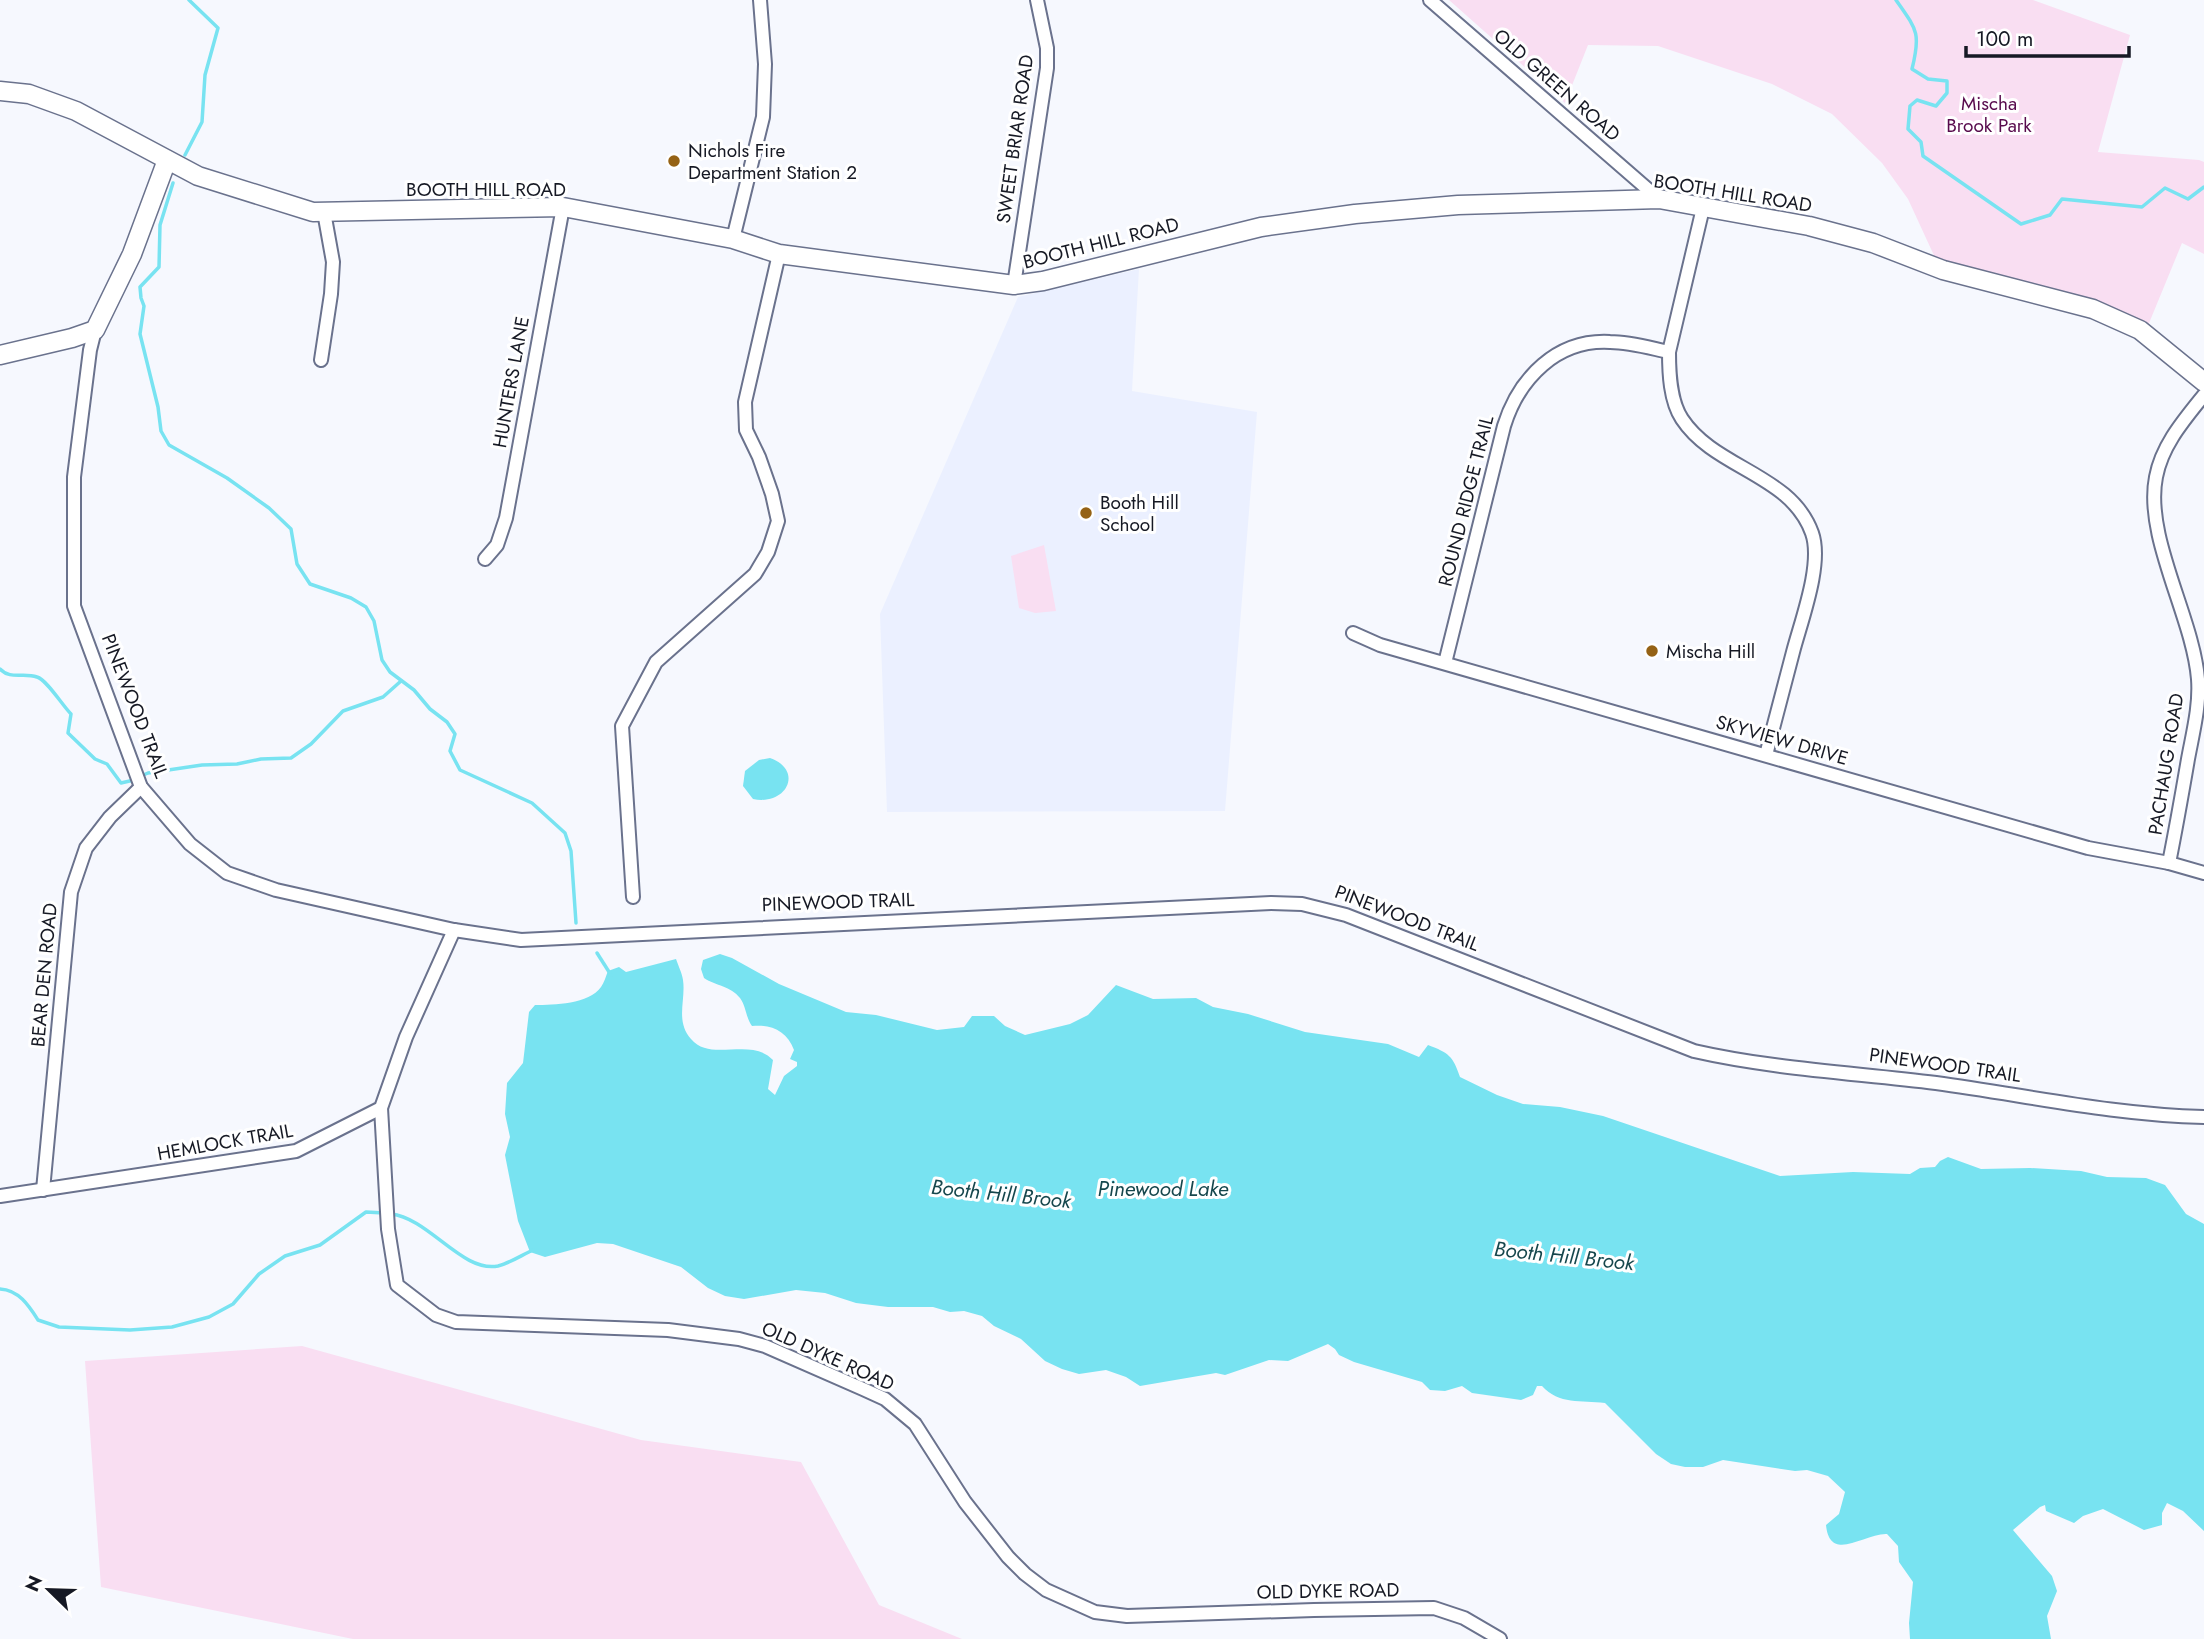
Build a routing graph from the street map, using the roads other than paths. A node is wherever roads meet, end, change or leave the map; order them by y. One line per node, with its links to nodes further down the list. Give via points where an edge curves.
1 (760, 0): 10 (street, via 763,117)
2 (1038, 0): 12 (street, SWEET BRIAR ROAD, via 1047,68)
3 (1430, 0): 6 (street, OLD GREEN ROAD)
4 (0, 92): 5 (street, BOOTH HILL ROAD, via 29,94 76,111)
5 (167, 160): 9 (street, BOOTH HILL ROAD, via 198,176); 13 (street, PINEWOOD TRAIL, via 132,254)
6 (1659, 199): 8 (street, BOOTH HILL ROAD); 12 (street, BOOTH HILL ROAD, via 1458,205 1345,215 1261,227)
7 (563, 207): 9 (street, BOOTH HILL ROAD); 10 (street, BOOTH HILL ROAD); 19 (street, HUNTERS LANE, via 506,518 497,545)
8 (1703, 208): 14 (street); 17 (street, BOOTH HILL ROAD, via 1809,226 1873,243 1943,270 2093,309 2140,330)
9 (324, 212): 16 (street, via 333,262)
10 (733, 239): 11 (street, BOOTH HILL ROAD)
11 (779, 254): 12 (street, BOOTH HILL ROAD); 26 (street, via 745,402 746,430 778,521 755,574 656,662 622,726)
12 (1014, 285)
13 (95, 330): 15 (street); 23 (street, PINEWOOD TRAIL, via 74,477 74,606)
14 (1669, 352): 21 (street, ROUND RIDGE TRAIL, via 1608,341 1588,344 1557,355 1526,380 1509,408); 22 (street, via 1669,375 1681,418 1711,449 1791,499 1813,534 1810,587)
15 (0, 355)
16 (320, 360)
17 (2204, 382)
18 (2204, 396): 24 (street, PACHAUG ROAD, via 2173,434 2156,477 2154,497 2198,681)
19 (485, 559)
20 (1353, 633): 21 (street, SKYVIEW DRIVE)
21 (1445, 663): 22 (street, SKYVIEW DRIVE)
22 (1766, 755): 24 (street, SKYVIEW DRIVE, via 2088,848)
23 (138, 780): 27 (street, PINEWOOD TRAIL, via 190,844 227,873 276,890); 30 (street, BEAR DEN ROAD, via 86,848 71,892)
24 (2169, 863): 25 (street, SKYVIEW DRIVE)
25 (2204, 873)
26 (633, 897)
27 (454, 930): 28 (street, via 406,1037); 29 (street, PINEWOOD TRAIL, via 521,940 1302,904 1346,915 1703,1053 2116,1110)
28 (381, 1108): 30 (street, HEMLOCK TRAIL, via 296,1151); 32 (street, OLD DYKE ROAD, via 388,1229 397,1285 436,1315 456,1322 668,1330 739,1339 885,1399 915,1424 965,1502 1025,1574 1046,1590 1109,1616 1434,1608 1464,1618)
29 (2204, 1117)
30 (43, 1190): 31 (street, HEMLOCK TRAIL)
31 (0, 1196)
32 (1500, 1639)

